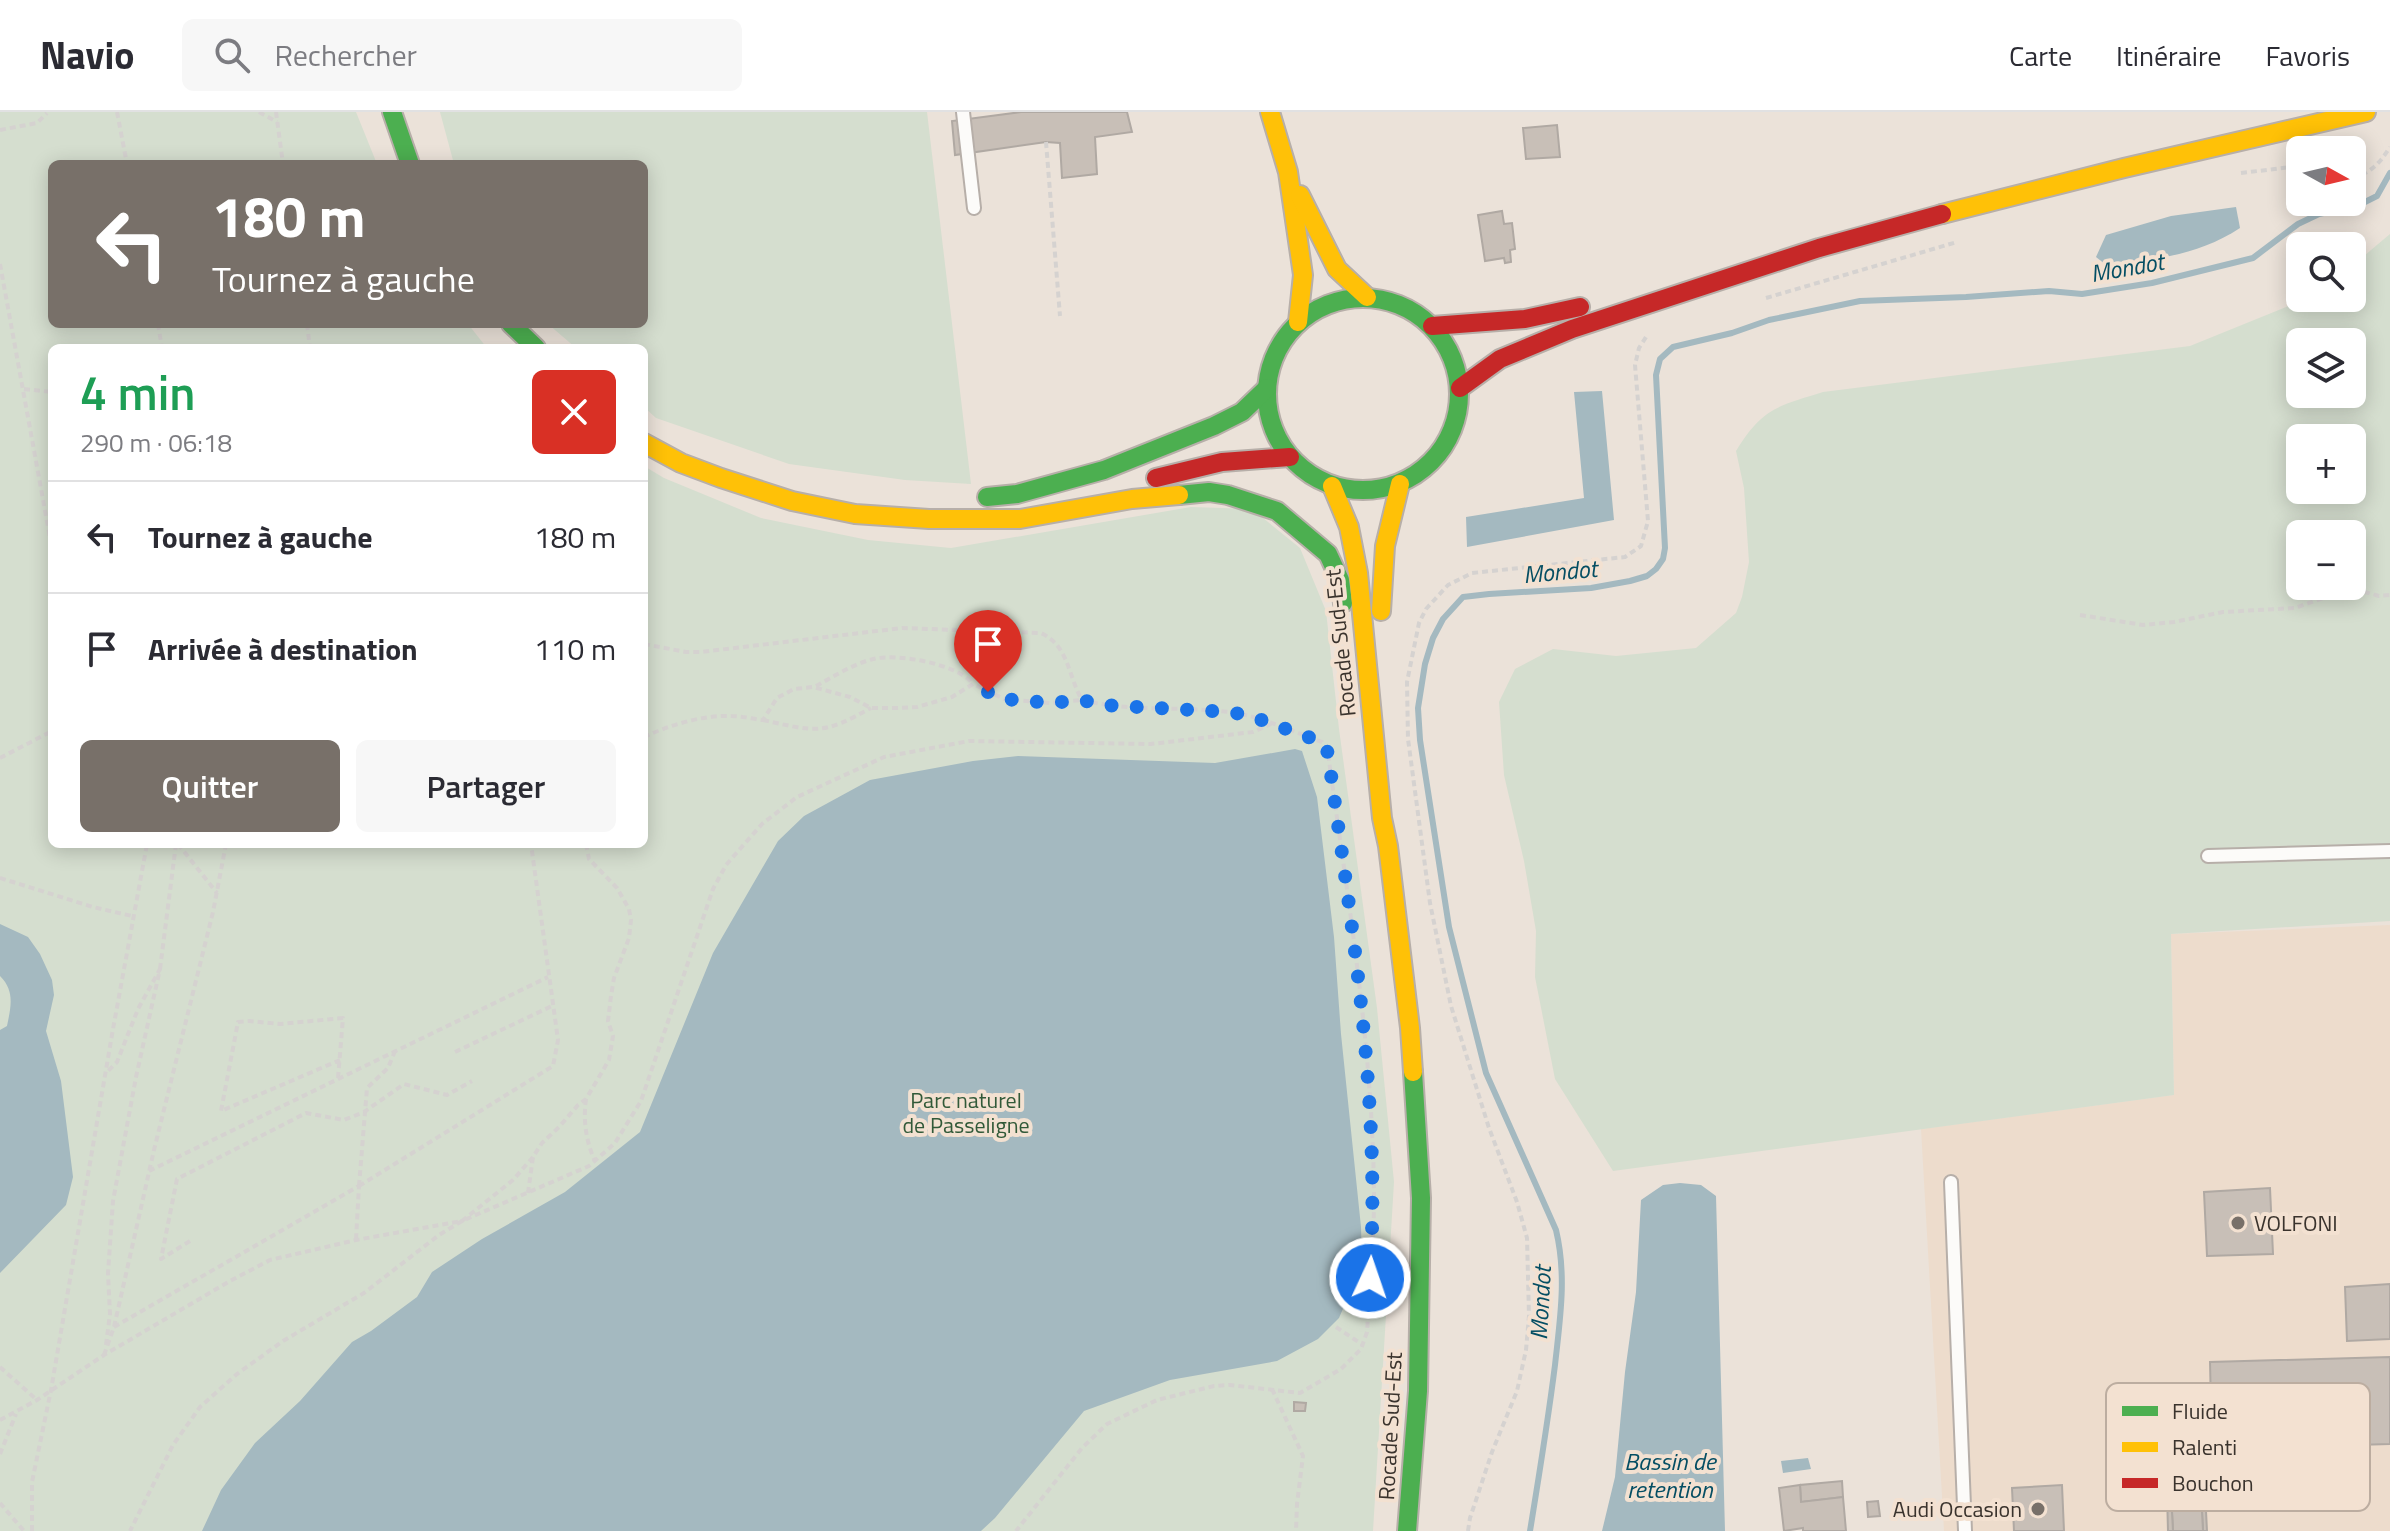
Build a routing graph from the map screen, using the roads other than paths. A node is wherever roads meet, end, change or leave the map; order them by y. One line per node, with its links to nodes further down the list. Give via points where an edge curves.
1 (381, 112): 7 (main road)
2 (392, 112): 8 (main road)
3 (963, 112): 10 (lane)
4 (1270, 112): 9 (main road)
5 (2300, 112): 13 (main road, via 1885,216 1557,314)
6 (2366, 112): 19 (main road, via 1819,248 1572,329 1500,359)
7 (397, 160)
8 (409, 160)
9 (1288, 172): 11 (main road, via 1337,269); 12 (main road, via 1303,275)
10 (974, 208)
11 (1367, 297): 12 (main road, via 1342,299); 13 (main road, via 1391,301)
12 (1298, 322): 18 (main road, via 1271,364)
13 (1432, 326): 19 (main road, via 1456,365)
14 (500, 328): 16 (main road)
15 (515, 328): 17 (main road)
16 (516, 344)
17 (532, 344)
18 (1267, 388): 20 (main road, via 1242,412 1104,470 1017,494 938,502 816,489 725,466); 22 (main road, via 1268,413)
19 (1460, 388): 23 (main road, via 1457,418 1445,445 1425,468)
20 (648, 432)
21 (648, 445): 25 (main road, via 681,463 792,501 855,514)
22 (1290, 457): 24 (main road); 25 (main road, via 1222,462 1022,508)
23 (1400, 484): 24 (main road, via 1366,491); 26 (main road, Rocade Sud-Est, via 1380,575)
24 (1332, 486): 26 (main road, Rocade Sud-Est, via 1356,562)
25 (929, 519): 26 (main road, via 1020,519 1209,492 1277,511 1328,554 1340,580 1370,811)
26 (1388, 846): 30 (main road, Rocade Sud-Est, via 1410,1028 1421,1198 1418,1391)
27 (2390, 851): 28 (lane)
28 (2208, 856)
29 (1951, 1182): 31 (lane)
30 (1407, 1531)
31 (1965, 1531)

